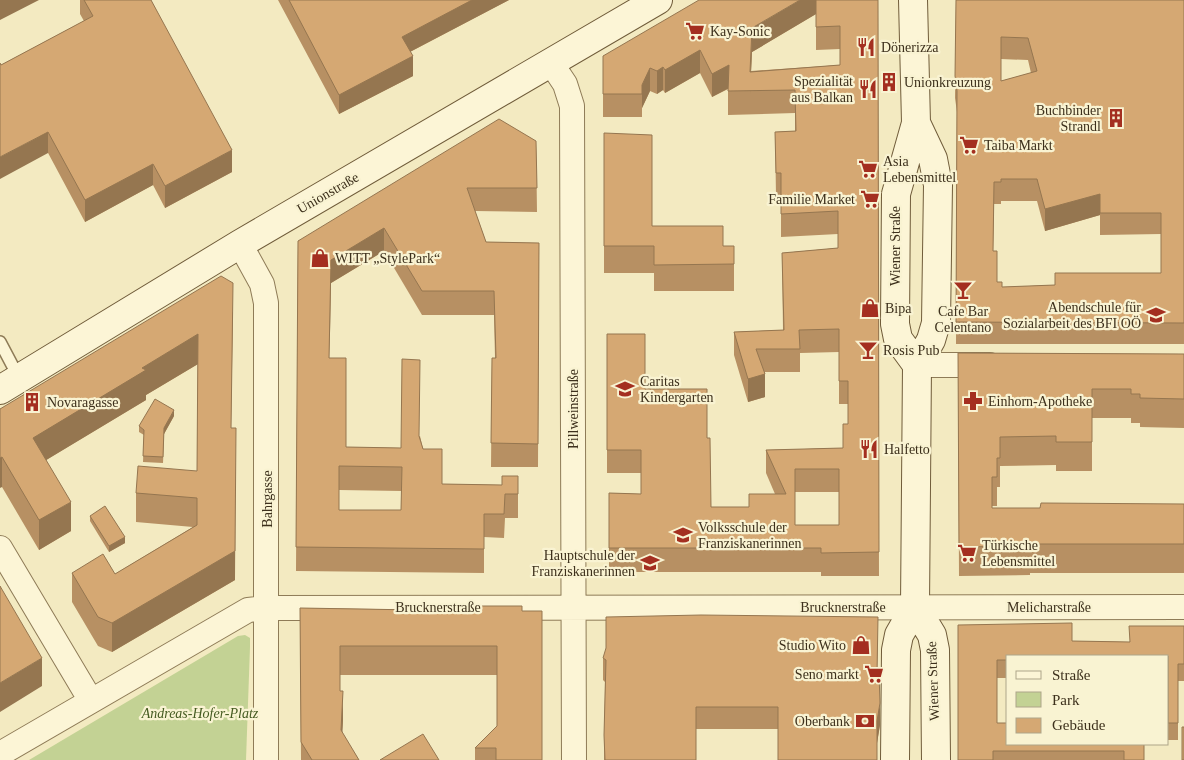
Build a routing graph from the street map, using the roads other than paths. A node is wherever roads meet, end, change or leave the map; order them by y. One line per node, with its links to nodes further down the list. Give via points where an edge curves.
1 (658, 0): 3 (main road, Unionstraße)
2 (913, 0): 4 (main road, Wiener Straße)
3 (551, 63): 5 (main road, Unionstraße); 11 (street, Pillweinstraße, via 565,84 572,106)
4 (916, 123): 8 (main road, Wiener Straße, via 933,159 938,185 936,323); 8 (main road, Wiener Straße, via 896,194 895,324 898,339)
5 (240, 244): 9 (main road, Unionstraße); 14 (street, Bahrgasse, via 262,284 266,303)
6 (0, 342): 9 (lane)
7 (1011, 365): 8 (street)
8 (917, 366): 12 (main road, Wiener Straße)
9 (10, 384)
10 (0, 548): 15 (street)
11 (574, 606): 12 (street, Brucknerstraße); 14 (street, Brucknerstraße); 18 (street, Pillweinstraße)
12 (915, 607): 13 (street, Melicharstraße); 19 (main road, via 898,635 896,650); 20 (main road, Wiener Straße, via 932,635 935,650)
13 (1184, 607)
14 (267, 608): 15 (street, Brucknerstraße, via 248,610); 17 (street, Bahrgasse)
15 (92, 701): 16 (street, Brucknerstraße)
16 (0, 754)
17 (266, 760)
18 (574, 760)
19 (895, 760)
20 (936, 760)

